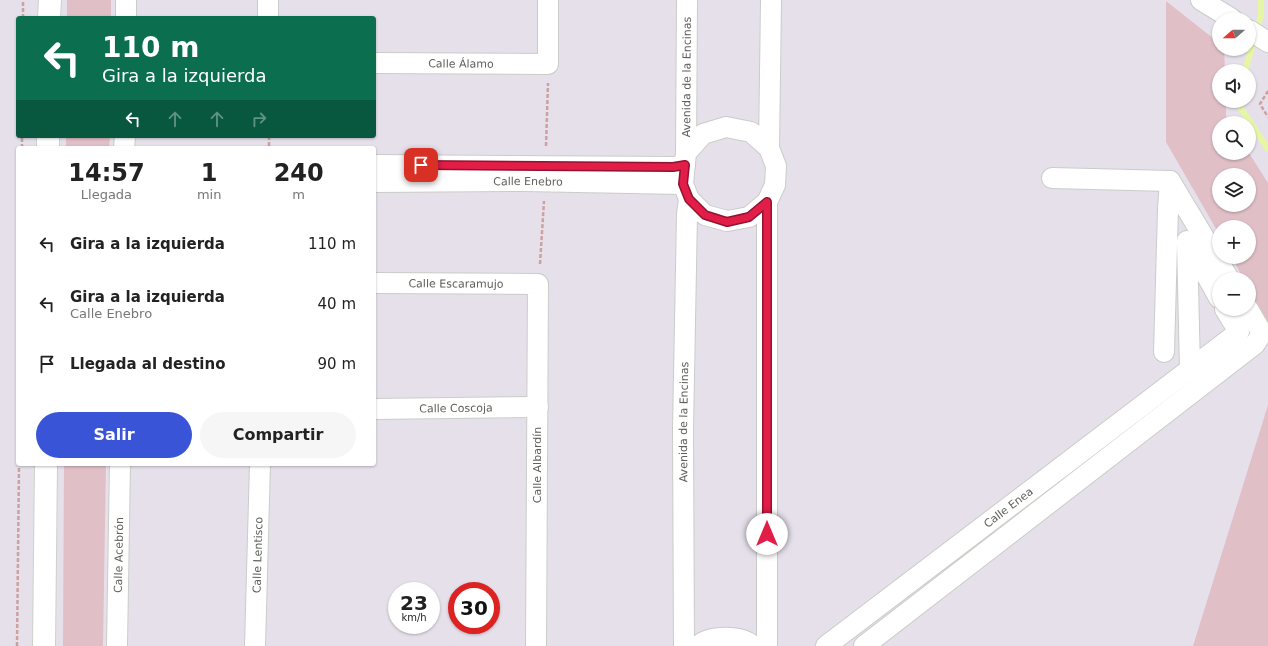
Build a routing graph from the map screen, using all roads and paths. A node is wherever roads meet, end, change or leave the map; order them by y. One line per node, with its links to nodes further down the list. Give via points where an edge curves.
1 (23, 0): 10 (path)
2 (50, 0): 11 (main road)
3 (126, 0): 12 (street)
4 (268, 0): 13 (street)
5 (548, 0): 16 (street, Calle Álamo, via 548,64)
6 (687, 0): 21 (street, Avenida de la Encinas)
7 (771, 0): 19 (street)
8 (1202, 0): 9 (street)
9 (1221, 12)
10 (23, 16)
11 (49, 16)
12 (126, 16)
13 (268, 16)
14 (1256, 34): 15 (street)
15 (1268, 42)
16 (376, 63)
17 (1268, 91): 18 (path, via 1260,104)
18 (1268, 117)
19 (769, 148): 21 (street, via 750,132 726,127 703,134); 25 (street, via 776,166 775,185)
20 (376, 165): 21 (street, Calle Enebro, via 673,167)
21 (686, 175): 24 (street, Calle Enebro, via 531,182); 25 (street, via 705,215 727,222 749,217); 45 (street, Avenida de la Encinas)
22 (1052, 178): 23 (street)
23 (1170, 181): 26 (street); 32 (street)
24 (376, 182)
25 (767, 202): 48 (street)
26 (1225, 272)
27 (376, 283): 28 (street, Calle Escaramujo)
28 (538, 284): 34 (street, Calle Albardín)
29 (1212, 286): 33 (street, via 1187,241)
30 (1229, 316): 33 (street, Calle Enea, via 1239,332)
31 (1252, 316): 50 (street, via 1262,333 1255,344)
32 (1164, 352)
33 (1190, 370): 49 (street, Calle Enea)
34 (538, 407): 35 (street, Calle Coscoja); 44 (street, Calle Albardín)
35 (376, 408)
36 (19, 466): 40 (path)
37 (46, 466): 41 (main road)
38 (120, 466): 42 (street, Calle Acebrón)
39 (260, 466): 43 (street, Calle Lentisco)
40 (17, 646)
41 (44, 646)
42 (117, 646)
43 (255, 646)
44 (536, 646)
45 (684, 646)
46 (698, 646): 47 (street, via 726,636)
47 (753, 646)
48 (767, 646)
49 (826, 646)
50 (864, 646)

